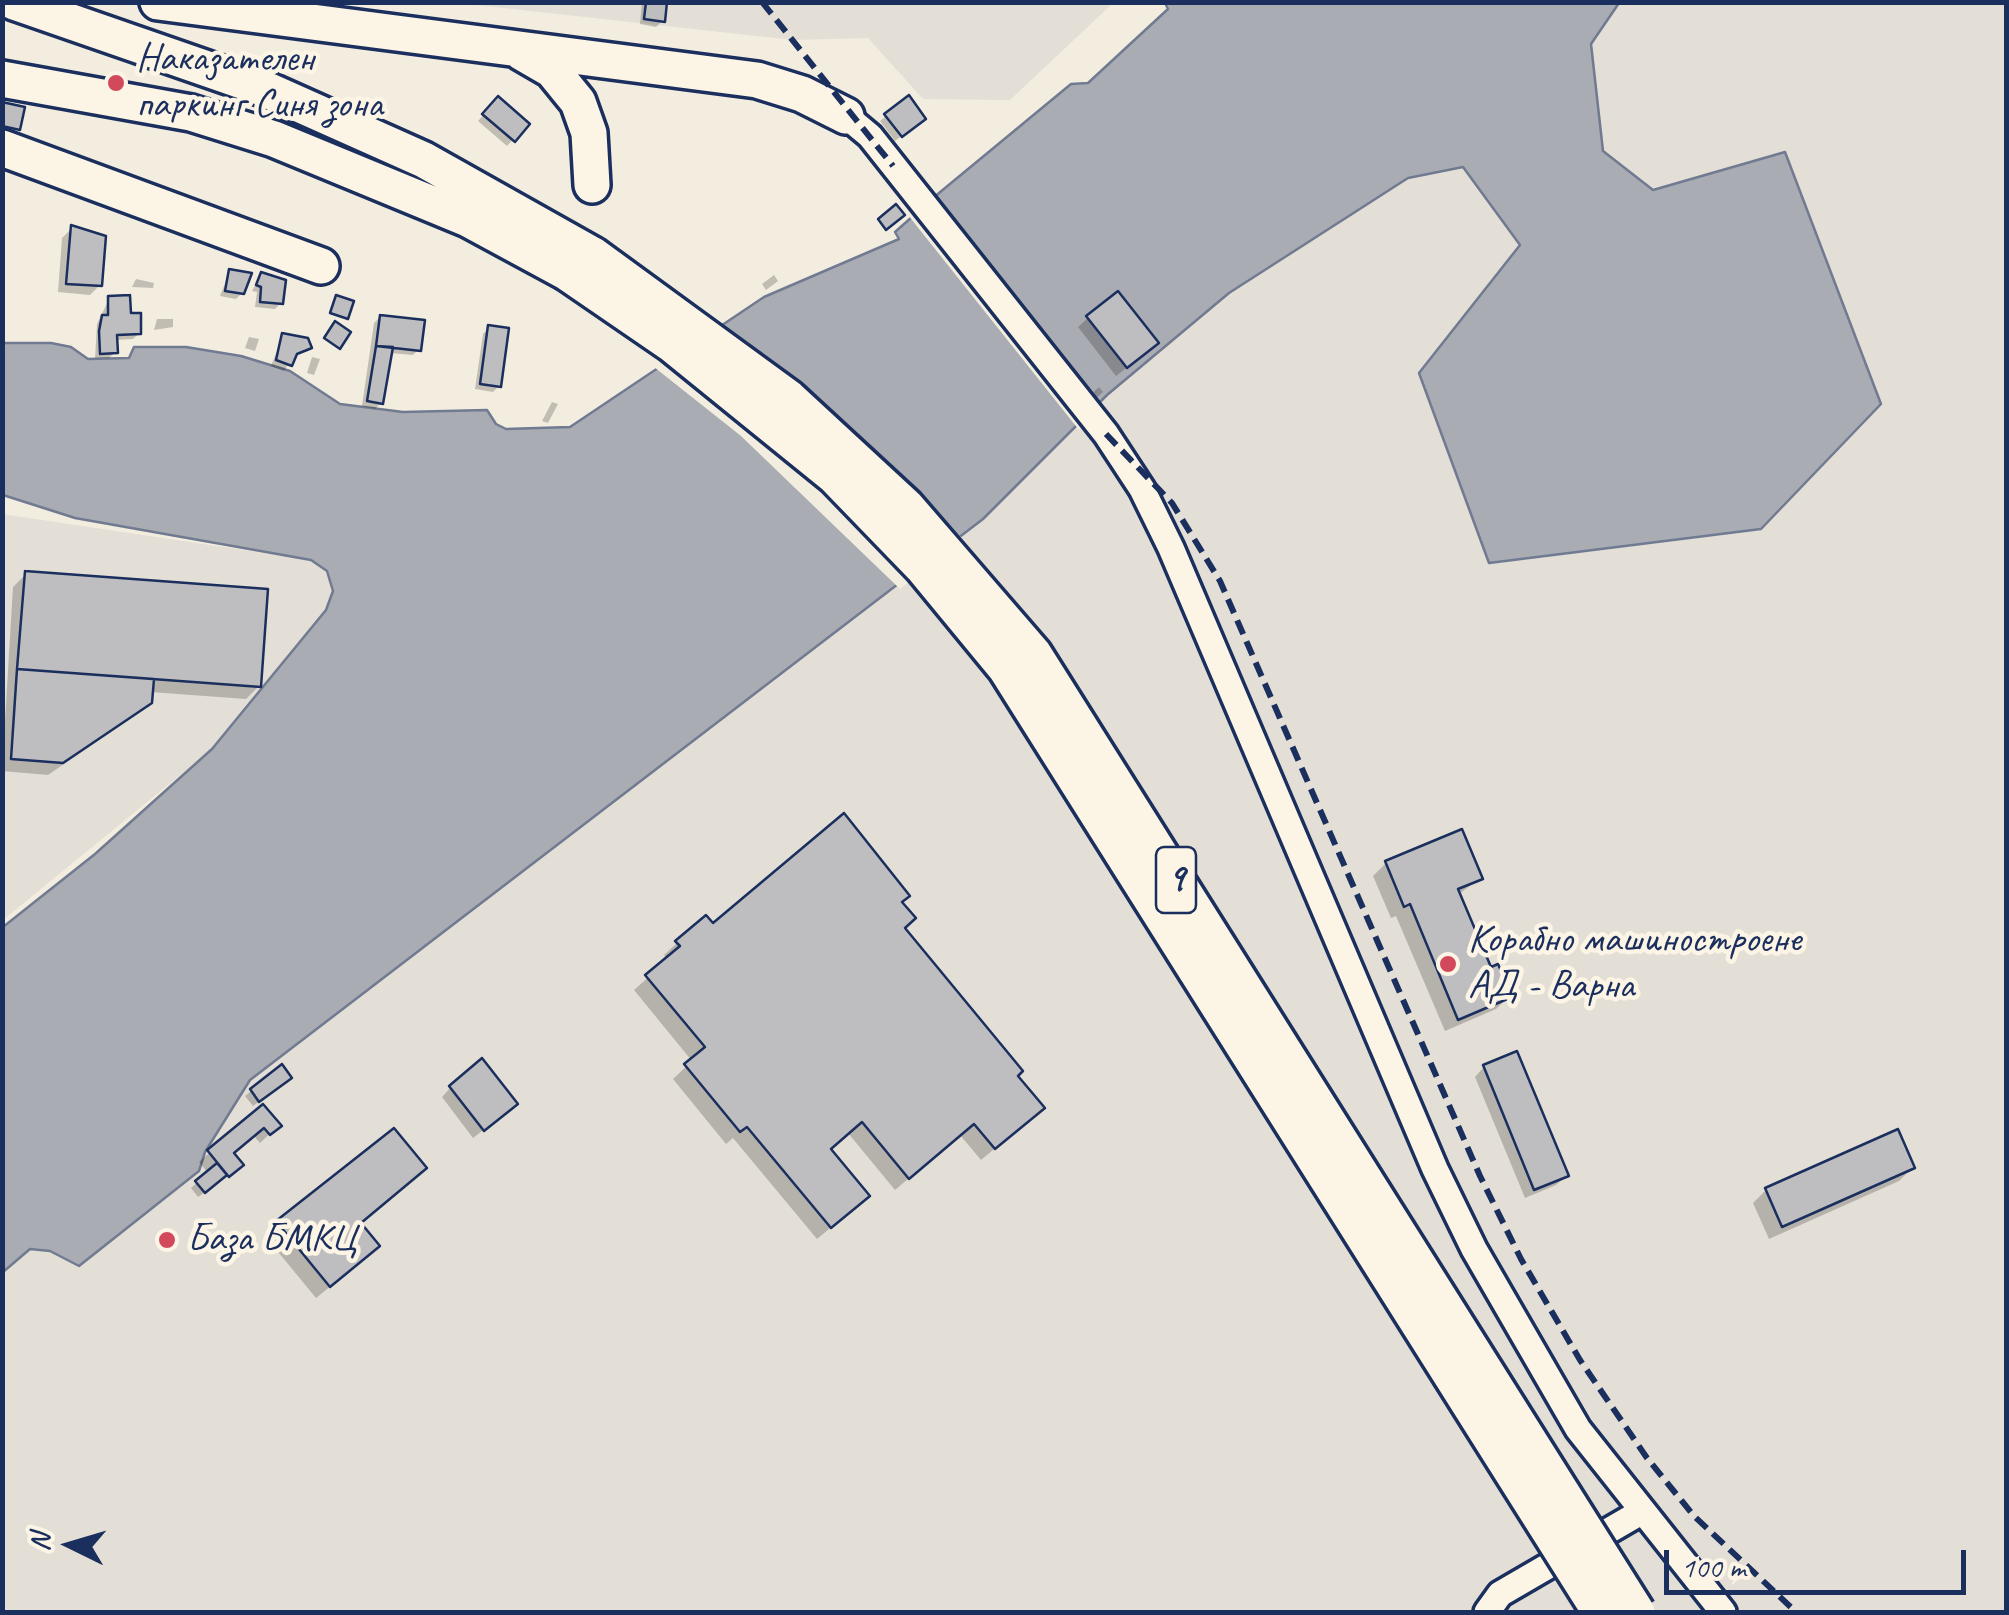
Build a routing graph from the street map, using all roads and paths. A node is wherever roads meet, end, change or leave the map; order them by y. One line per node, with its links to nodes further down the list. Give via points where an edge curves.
1 (14, 2): 12 (highway, 9, bridge, via 264,89 508,204 593,255 789,398 906,506 1034,654)
2 (158, 2): 3 (highway)
3 (506, 46): 5 (highway, via 758,80); 7 (highway, via 552,70 578,102 589,134)
4 (2, 79): 11 (highway, 9, bridge, via 191,114 359,170 468,219 566,272 671,344 835,476 1006,669)
5 (846, 116): 9 (street, via 870,136 1106,434 1142,489 1474,1249 1553,1390)
6 (11, 151): 8 (highway)
7 (592, 185)
8 (321, 266)
9 (1641, 1512): 10 (street); 13 (street)
10 (1499, 1606)
11 (1600, 1612)
12 (1637, 1612)
13 (1723, 1612)

